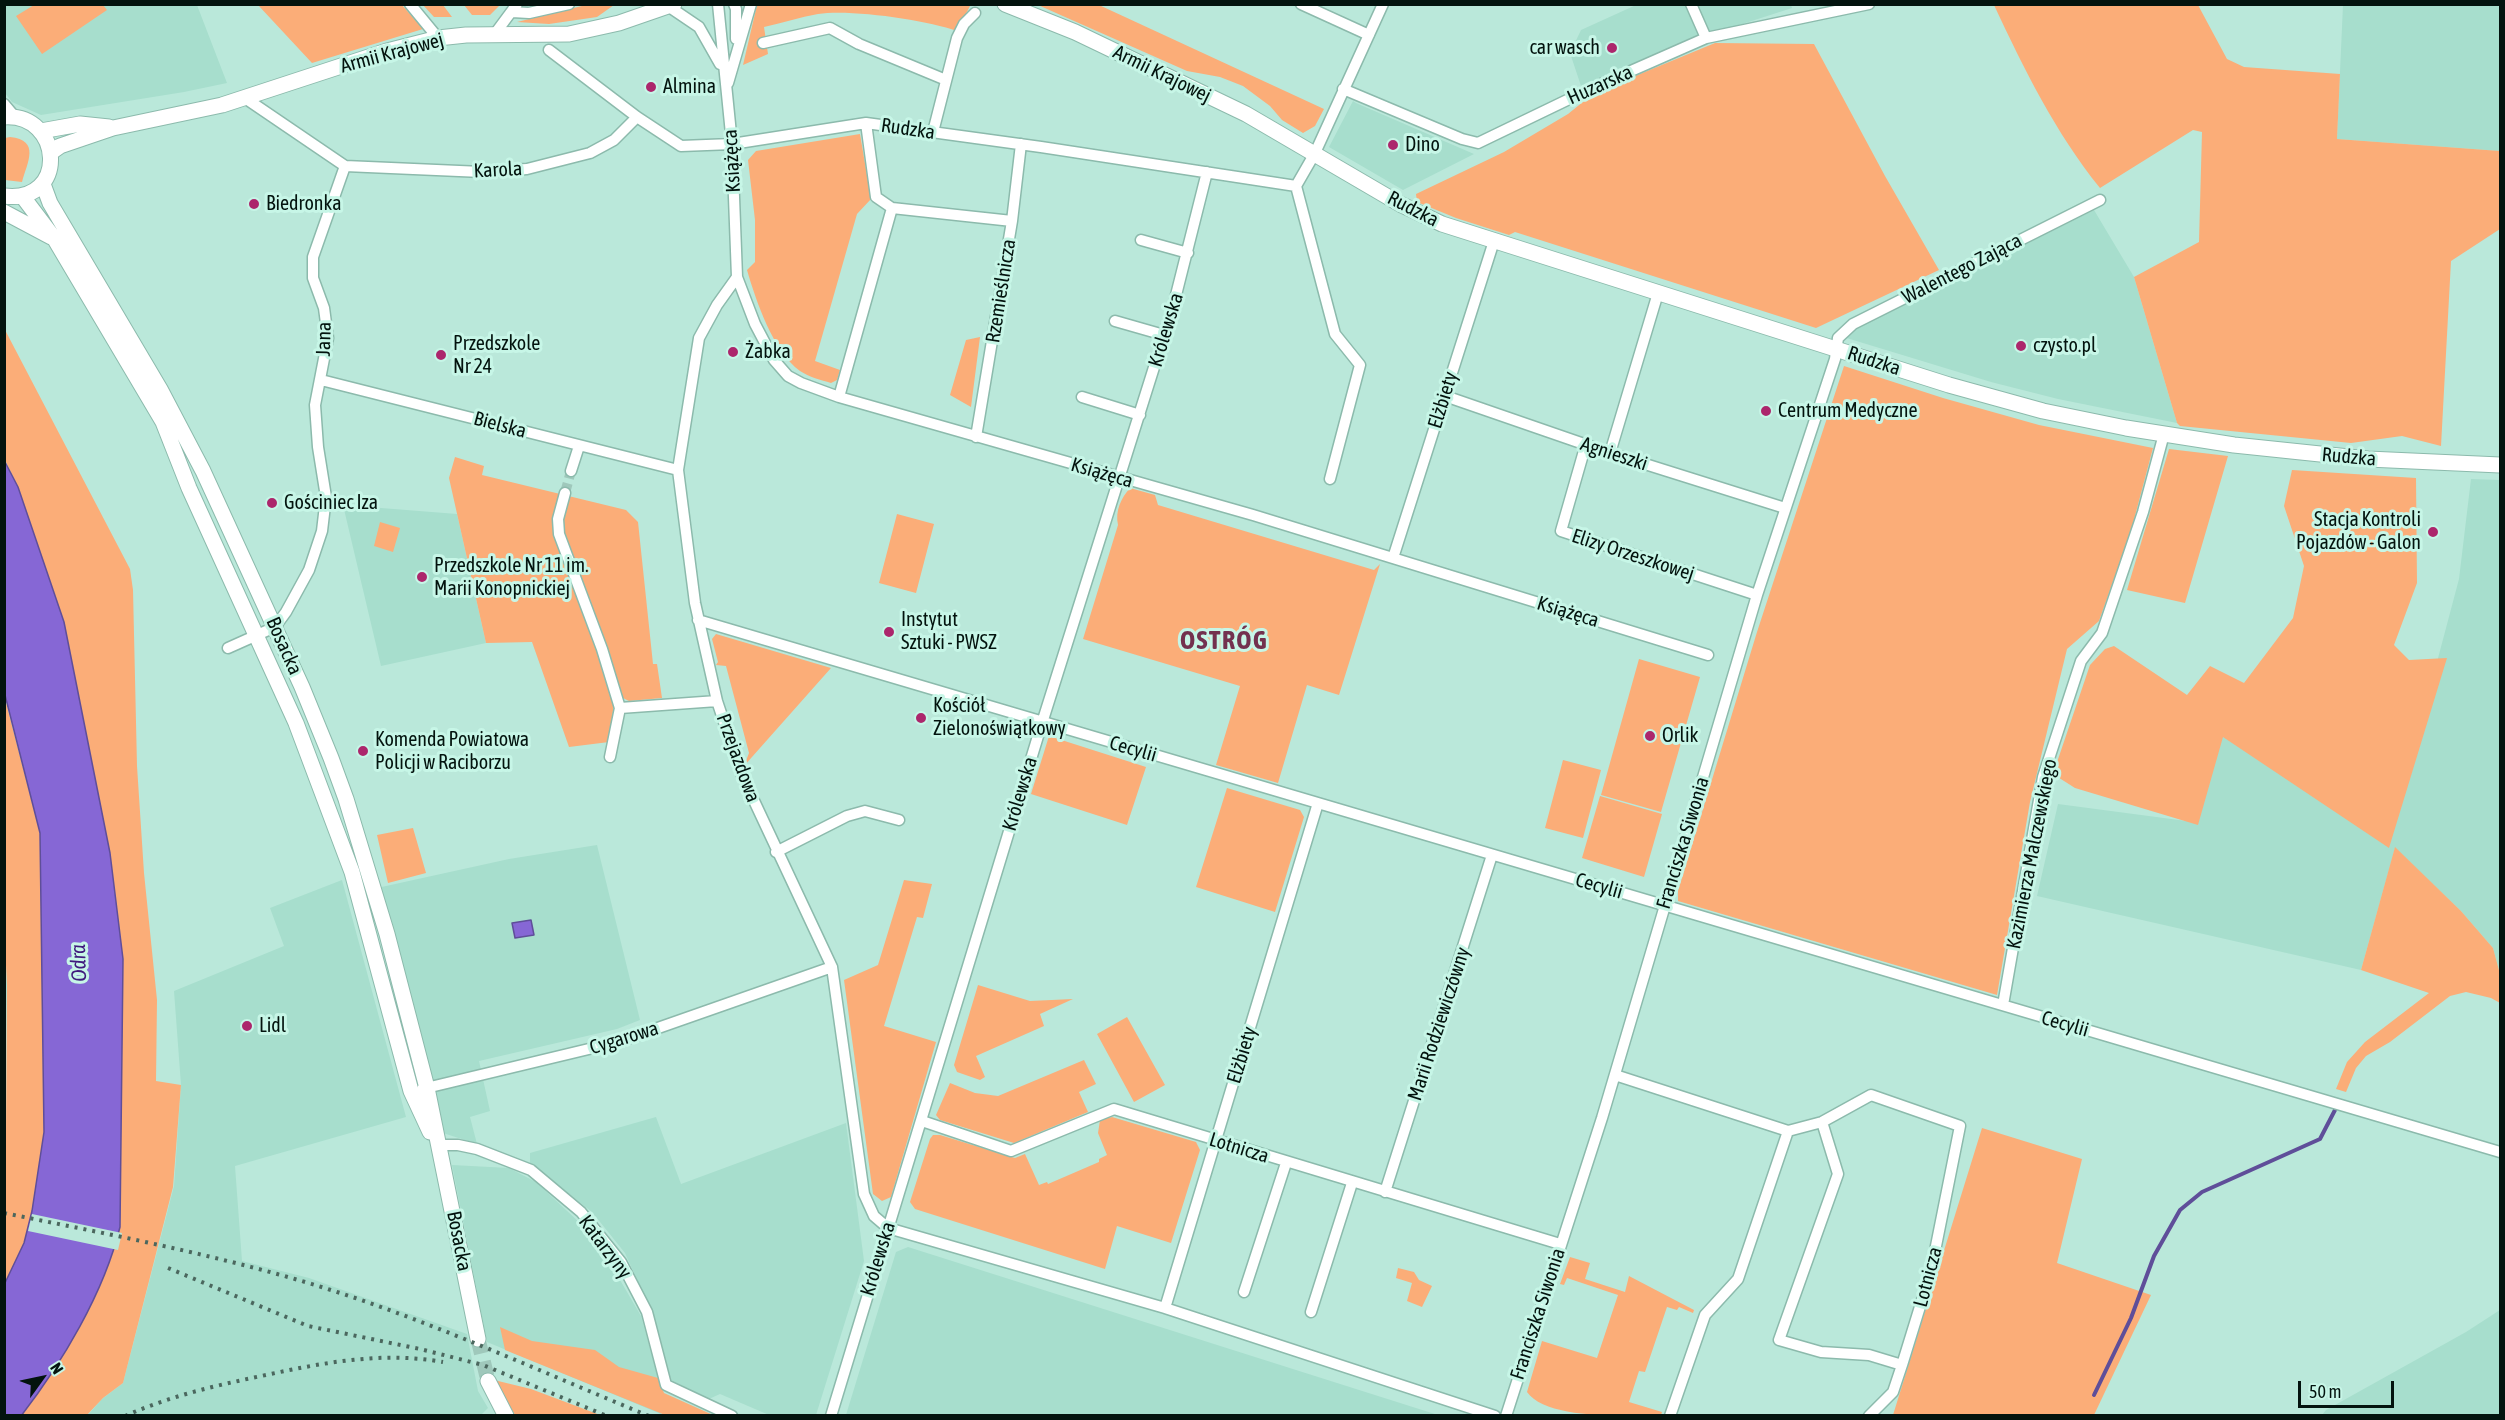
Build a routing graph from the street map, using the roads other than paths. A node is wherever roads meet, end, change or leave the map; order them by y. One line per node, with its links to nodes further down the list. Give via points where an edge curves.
1 (410, 4): 16 (street)
2 (569, 4): 12 (street, via 529,13)
3 (718, 4): 21 (street, Książęca)
4 (734, 4): 20 (street, Książęca)
5 (751, 4): 20 (street, Książęca)
6 (1005, 4): 36 (street, Armii Krajowej, via 1075,32 1246,114)
7 (1301, 4): 15 (street)
8 (1383, 4): 15 (street)
9 (1691, 4): 17 (street)
10 (1869, 4): 17 (street, Huzarska)
11 (671, 5): 14 (street, Armii Krajowej, via 619,23 569,34); 21 (street, Książęca, via 699,27)
12 (514, 8): 14 (street)
13 (975, 13): 22 (street, via 960,31)
14 (494, 35): 16 (street, Armii Krajowej)
15 (1369, 35): 24 (street)
16 (438, 38): 25 (street, Armii Krajowej)
17 (1706, 38): 24 (street, Huzarska, via 1478,143 1462,140)
18 (763, 43): 22 (street, via 830,28)
19 (549, 50): 28 (street, Rudzka)
20 (737, 51): 23 (street, Książęca)
21 (723, 72): 23 (street, Książęca)
22 (946, 80): 32 (street)
23 (727, 86): 33 (street, Książęca)
24 (1343, 89): 36 (street)
25 (245, 98): 30 (street, Armii Krajowej); 37 (street)
26 (4, 104): 27 (street)
27 (10, 117): 31 (street, via 29,122)
28 (637, 117): 33 (street, Rudzka, via 681,146); 37 (street, Karola, via 614,140 590,153 527,169 482,172)
29 (866, 123): 32 (street, Rudzka); 33 (street, Rudzka); 44 (street, via 876,197)
30 (113, 128): 31 (street, Armii Krajowej, via 80,124); 35 (street, Armii Krajowej)
31 (40, 131): 35 (street)
32 (933, 132): 34 (street, Rudzka)
33 (732, 144): 51 (street, Książęca)
34 (1021, 144): 38 (street, Rudzka); 46 (street, Rzemieślnicza)
35 (50, 153): 39 (street, via 49,172)
36 (1315, 153): 40 (street); 49 (street, Rudzka, via 1420,214)
37 (345, 166): 56 (street, Jana, via 313,257 313,278 324,308 328,338)
38 (1207, 172): 40 (street, Rudzka); 50 (street, Królewska)
39 (43, 184): 42 (street); 76 (street, Bosacka, via 50,203 184,434)
40 (1296, 186): 70 (street, via 1335,334 1360,364)
41 (4, 196): 42 (street)
42 (23, 196): 47 (street, Bosacka)
43 (2100, 200): 55 (street, Walentego Zająca, via 1853,324 1838,338)
44 (892, 208): 46 (street); 58 (street)
45 (4, 212): 47 (street)
46 (1012, 221): 62 (street, Rzemieślnicza)
47 (54, 238): 77 (street, Bosacka, via 163,422)
48 (1141, 240): 50 (street)
49 (1494, 241): 52 (street, Rudzka); 57 (street, Elżbiety)
50 (1188, 253): 54 (street, Królewska)
51 (737, 277): 58 (street, Książęca, via 774,360 788,376); 67 (street, Przejazdowa, via 699,338)
52 (1658, 293): 55 (street, Rudzka); 65 (street)
53 (1115, 321): 54 (street)
54 (1164, 335): 60 (street, Królewska)
55 (1836, 349): 61 (street, Rudzka, via 1996,399); 72 (street, Franciszka Siwonia)
56 (321, 380): 64 (street, Bielska); 76 (street, Jana, via 315,405 326,497 322,531 309,570)
57 (1445, 396): 63 (street, Agnieszki); 73 (street, Elżbiety)
58 (839, 397): 62 (street, Książęca)
59 (1082, 397): 60 (street)
60 (1140, 415): 69 (street, Królewska)
61 (2164, 434): 66 (street, Rudzka, via 2368,459); 90 (street, Kazimierza Malczewskiego, via 2143,512 2102,633 2081,661 2043,777)
62 (976, 437): 69 (street, Książęca)
63 (1586, 444): 65 (street, Agnieszki); 74 (street, Elizy Orzeszkowej, via 1561,531)
64 (579, 446): 67 (street, Bielska); 68 (street)
65 (1610, 453): 72 (street, Agnieszki)
66 (2500, 465)
67 (678, 470): 75 (street, Przejazdowa)
68 (571, 471)
69 (1120, 479): 73 (street, Książęca); 82 (street, Królewska)
70 (1330, 479)
71 (565, 493): 81 (street, via 558,519 559,534)
72 (1785, 508): 74 (street, Franciszka Siwonia)
73 (1393, 558): 79 (street, Książęca)
74 (1757, 595): 88 (street, Franciszka Siwonia)
75 (698, 620): 80 (street, Przejazdowa); 82 (street, Cecylii)
76 (275, 627): 77 (street); 92 (street, Bosacka, via 346,799 390,942)
77 (256, 635): 78 (street); 92 (street, Bosacka, via 296,723 352,872)
78 (228, 648)
79 (1708, 656)
80 (717, 701): 81 (street); 86 (street, Przejazdowa, via 741,773)
81 (620, 708): 83 (street)
82 (1042, 723): 84 (street, Cecylii); 93 (street, Królewska)
83 (610, 757)
84 (1318, 803): 87 (street, Cecylii); 96 (street, Elżbiety)
85 (899, 820): 86 (street, via 865,811)
86 (776, 852): 89 (street, Przejazdowa)
87 (1492, 855): 88 (street, Cecylii); 101 (street, Marii Rodziewiczówny)
88 (1665, 905): 90 (street, Cecylii); 91 (street, Franciszka Siwonia)
89 (832, 967): 92 (street, Cygarowa, via 618,1042); 102 (street, Przejazdowa, via 864,1194 874,1216)
90 (2003, 1005): 98 (street, Cecylii)
91 (1616, 1075): 95 (street); 103 (street, Franciszka Siwonia)
92 (419, 1090): 97 (street, Bosacka, via 419,1112)
93 (922, 1121): 96 (street, Lotnicza, via 1011,1151 1114,1109); 102 (street, Królewska)
94 (1822, 1122): 95 (street); 108 (street, via 1838,1174 1779,1340 1821,1352 1869,1355); 108 (street, Lotnicza, via 1871,1095 1960,1126 1931,1271)
95 (1788, 1131): 115 (street, via 1738,1279 1705,1315)
96 (1216, 1142): 99 (street, Lotnicza); 105 (street, Elżbiety)
97 (438, 1145): 107 (street, Bosacka); 111 (street, Katarzyny, via 477,1149 531,1170 581,1212 621,1262 647,1312 666,1385)
98 (2500, 1152)
99 (1286, 1163): 100 (street, Lotnicza); 104 (street)
100 (1352, 1183): 101 (street, Lotnicza); 106 (street)
101 (1385, 1192): 103 (street, Lotnicza)
102 (888, 1228): 105 (street); 112 (street, Królewska)
103 (1560, 1244): 114 (street, Franciszka Siwonia)
104 (1245, 1292)
105 (1165, 1308): 113 (street)
106 (1311, 1312)
107 (478, 1339)
108 (1902, 1365): 116 (street, Lotnicza, via 1893,1392)
109 (488, 1381): 110 (street)
110 (506, 1416)
111 (732, 1416)
112 (831, 1416)
113 (1495, 1416)
114 (1506, 1416)
115 (1670, 1416)
116 (1869, 1416)

